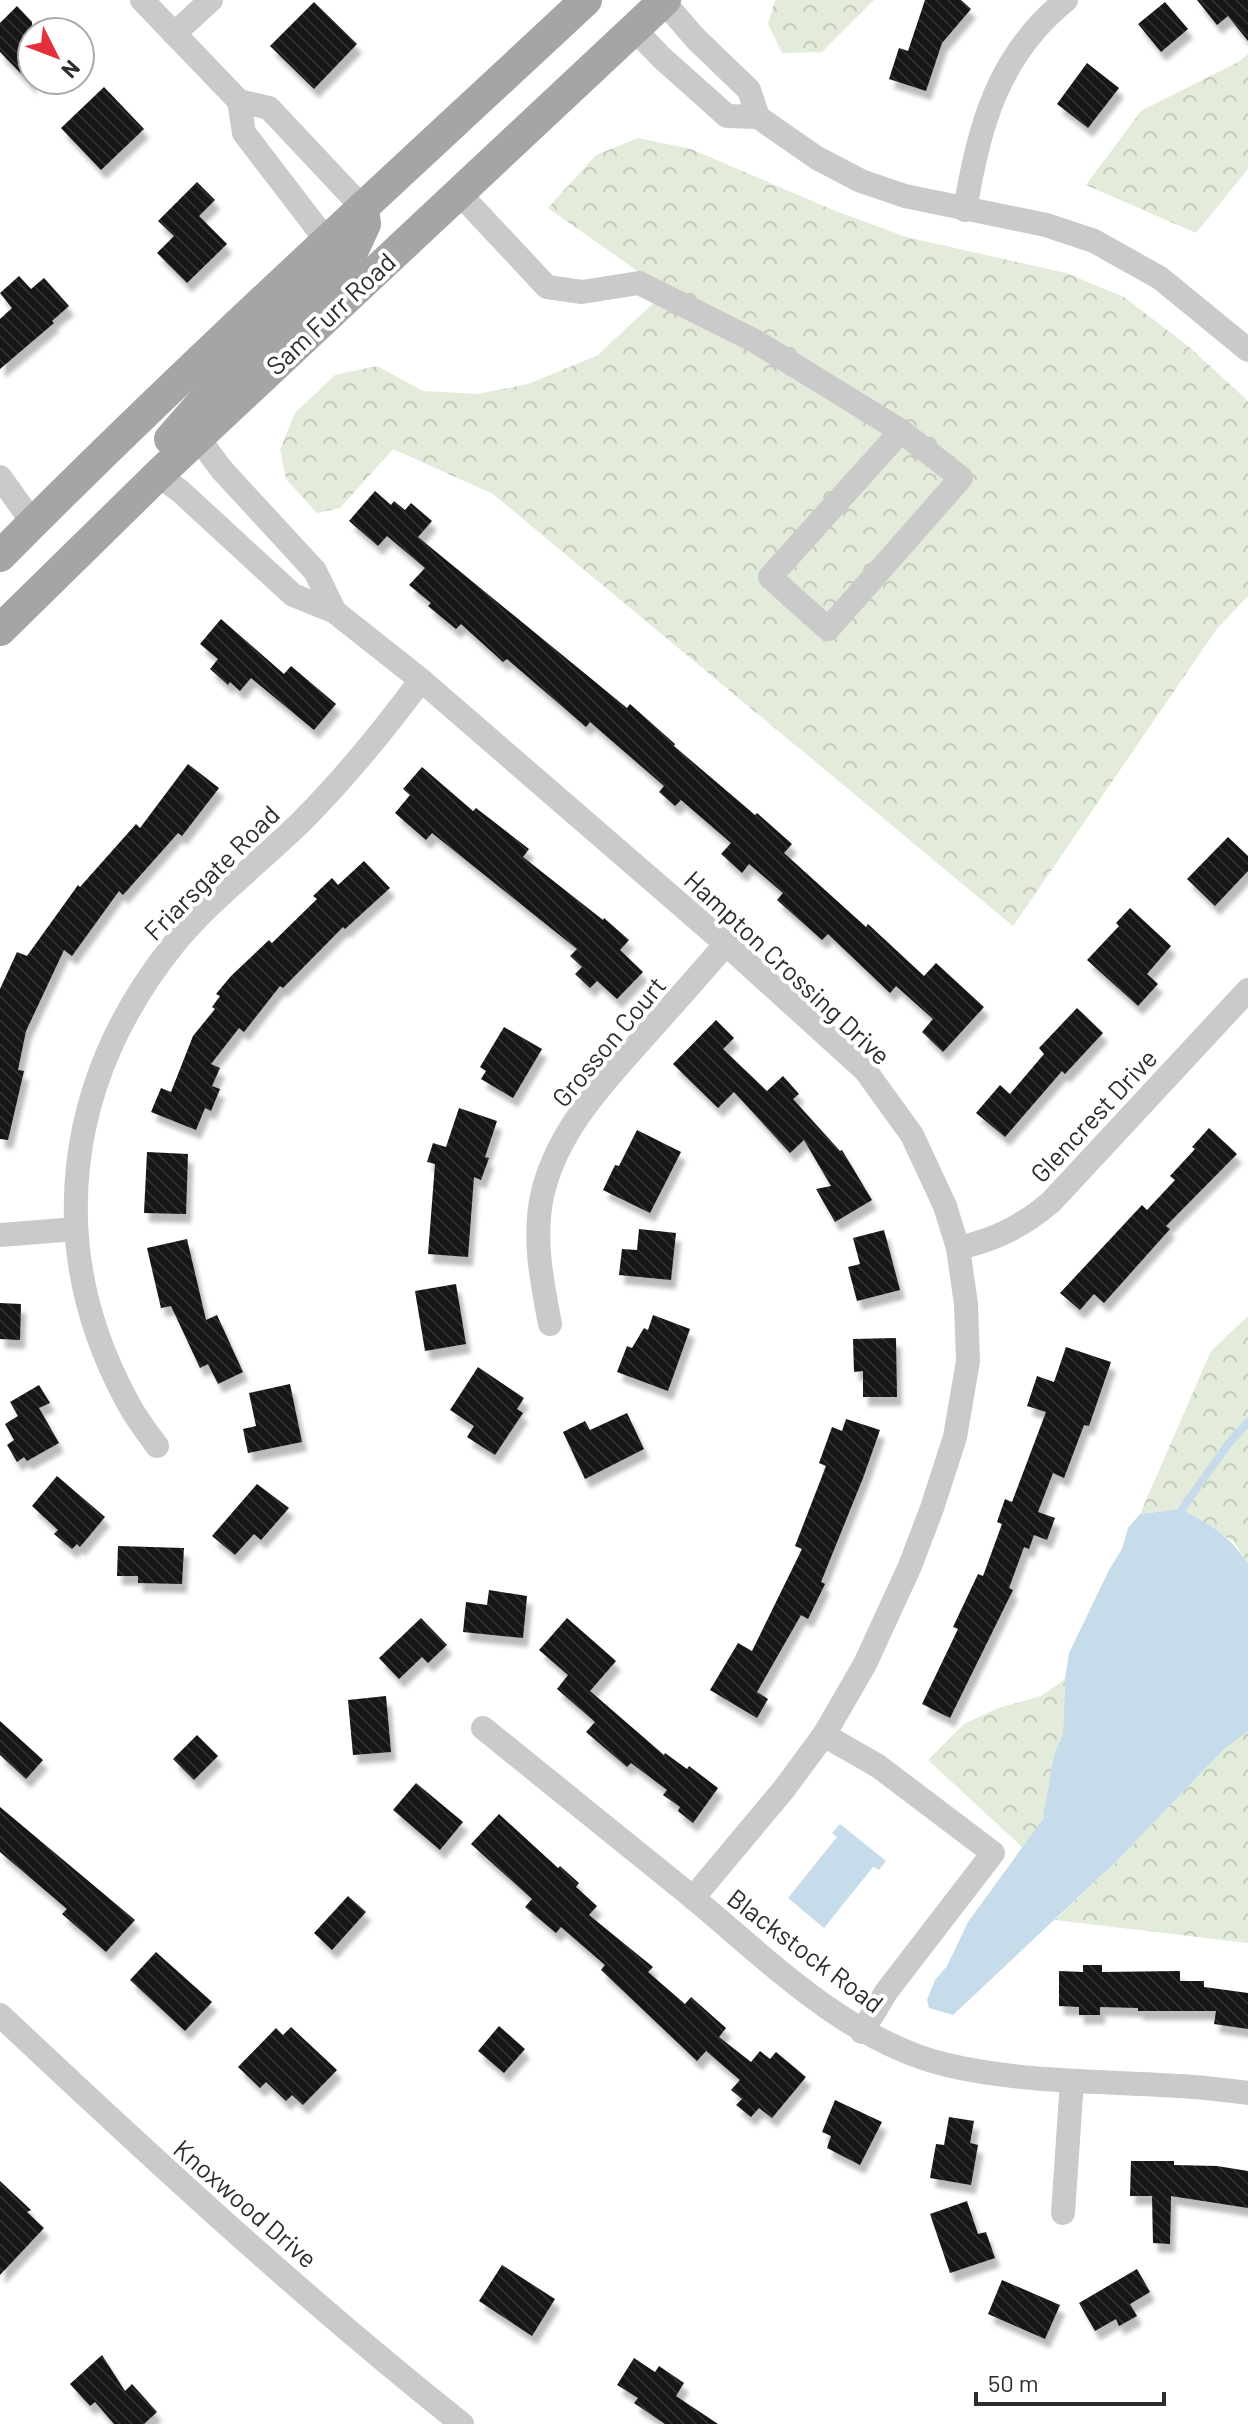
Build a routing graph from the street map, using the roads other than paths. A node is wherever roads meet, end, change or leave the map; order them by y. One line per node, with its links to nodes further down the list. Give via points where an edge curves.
1 (142, 0): 6 (street)
2 (211, 0): 6 (street)
3 (586, 0): 10 (main road)
4 (1066, 0): 11 (street, via 1013,57 997,88 976,146)
5 (650, 7): 8 (street, via 696,39 749,90); 8 (street, via 662,58 727,116); 9 (main road, Sam Furr Road)
6 (174, 34): 7 (street)
7 (239, 101): 10 (street, via 269,108); 12 (street, via 244,133)
8 (758, 117): 11 (street, via 861,181)
9 (458, 192): 14 (street, via 547,287 582,292 639,283 755,341); 15 (main road, Sam Furr Road)
10 (363, 208): 12 (main road); 21 (main road, via 365,224 352,252 205,399)
11 (965, 210): 13 (street, via 1046,225 1094,241 1160,278)
12 (326, 240): 18 (main road)
13 (1248, 350)
14 (901, 431): 14 (street, via 961,478 828,629 770,577)
15 (198, 438): 16 (main road, Sam Furr Road); 20 (street, Hampton Crossing Drive, via 315,571)
16 (158, 475): 20 (street, Hampton Crossing Drive, via 293,595); 21 (main road, Sam Furr Road)
17 (0, 477): 18 (street)
18 (33, 523): 19 (main road)
19 (0, 556)
20 (335, 612): 22 (street, Hampton Crossing Drive)
21 (10, 620)
22 (421, 680): 23 (street, Hampton Crossing Drive); 25 (street, Friarsgate Road, via 344,777 176,942 130,1004 88,1108)
23 (726, 944): 27 (street, Hampton Crossing Drive, via 865,1070 912,1135); 28 (street, Grosson Court, via 593,1095 558,1154 542,1195 539,1222 539,1265)
24 (1248, 990): 27 (street, Glencrest Drive, via 1051,1202 1013,1230)
25 (76, 1229): 26 (street); 29 (street, Friarsgate Road, via 86,1294 110,1365 127,1403)
26 (0, 1235)
27 (958, 1248): 31 (street, Hampton Crossing Drive, via 968,1361 955,1437 910,1566 865,1664)
28 (550, 1324)
29 (157, 1446)
30 (483, 1728): 32 (street, Blackstock Road)
31 (824, 1735): 32 (street, Hampton Crossing Drive); 34 (street, via 878,1766 993,1853 886,1992)
32 (693, 1898): 34 (street, Blackstock Road)
33 (0, 2015): 38 (street, Knoxwood Drive, via 162,2168)
34 (862, 2032): 35 (street, Blackstock Road, via 943,2064)
35 (1072, 2081): 36 (street, Blackstock Road); 37 (street)
36 (1248, 2093)
37 (1063, 2213)
38 (462, 2424)

